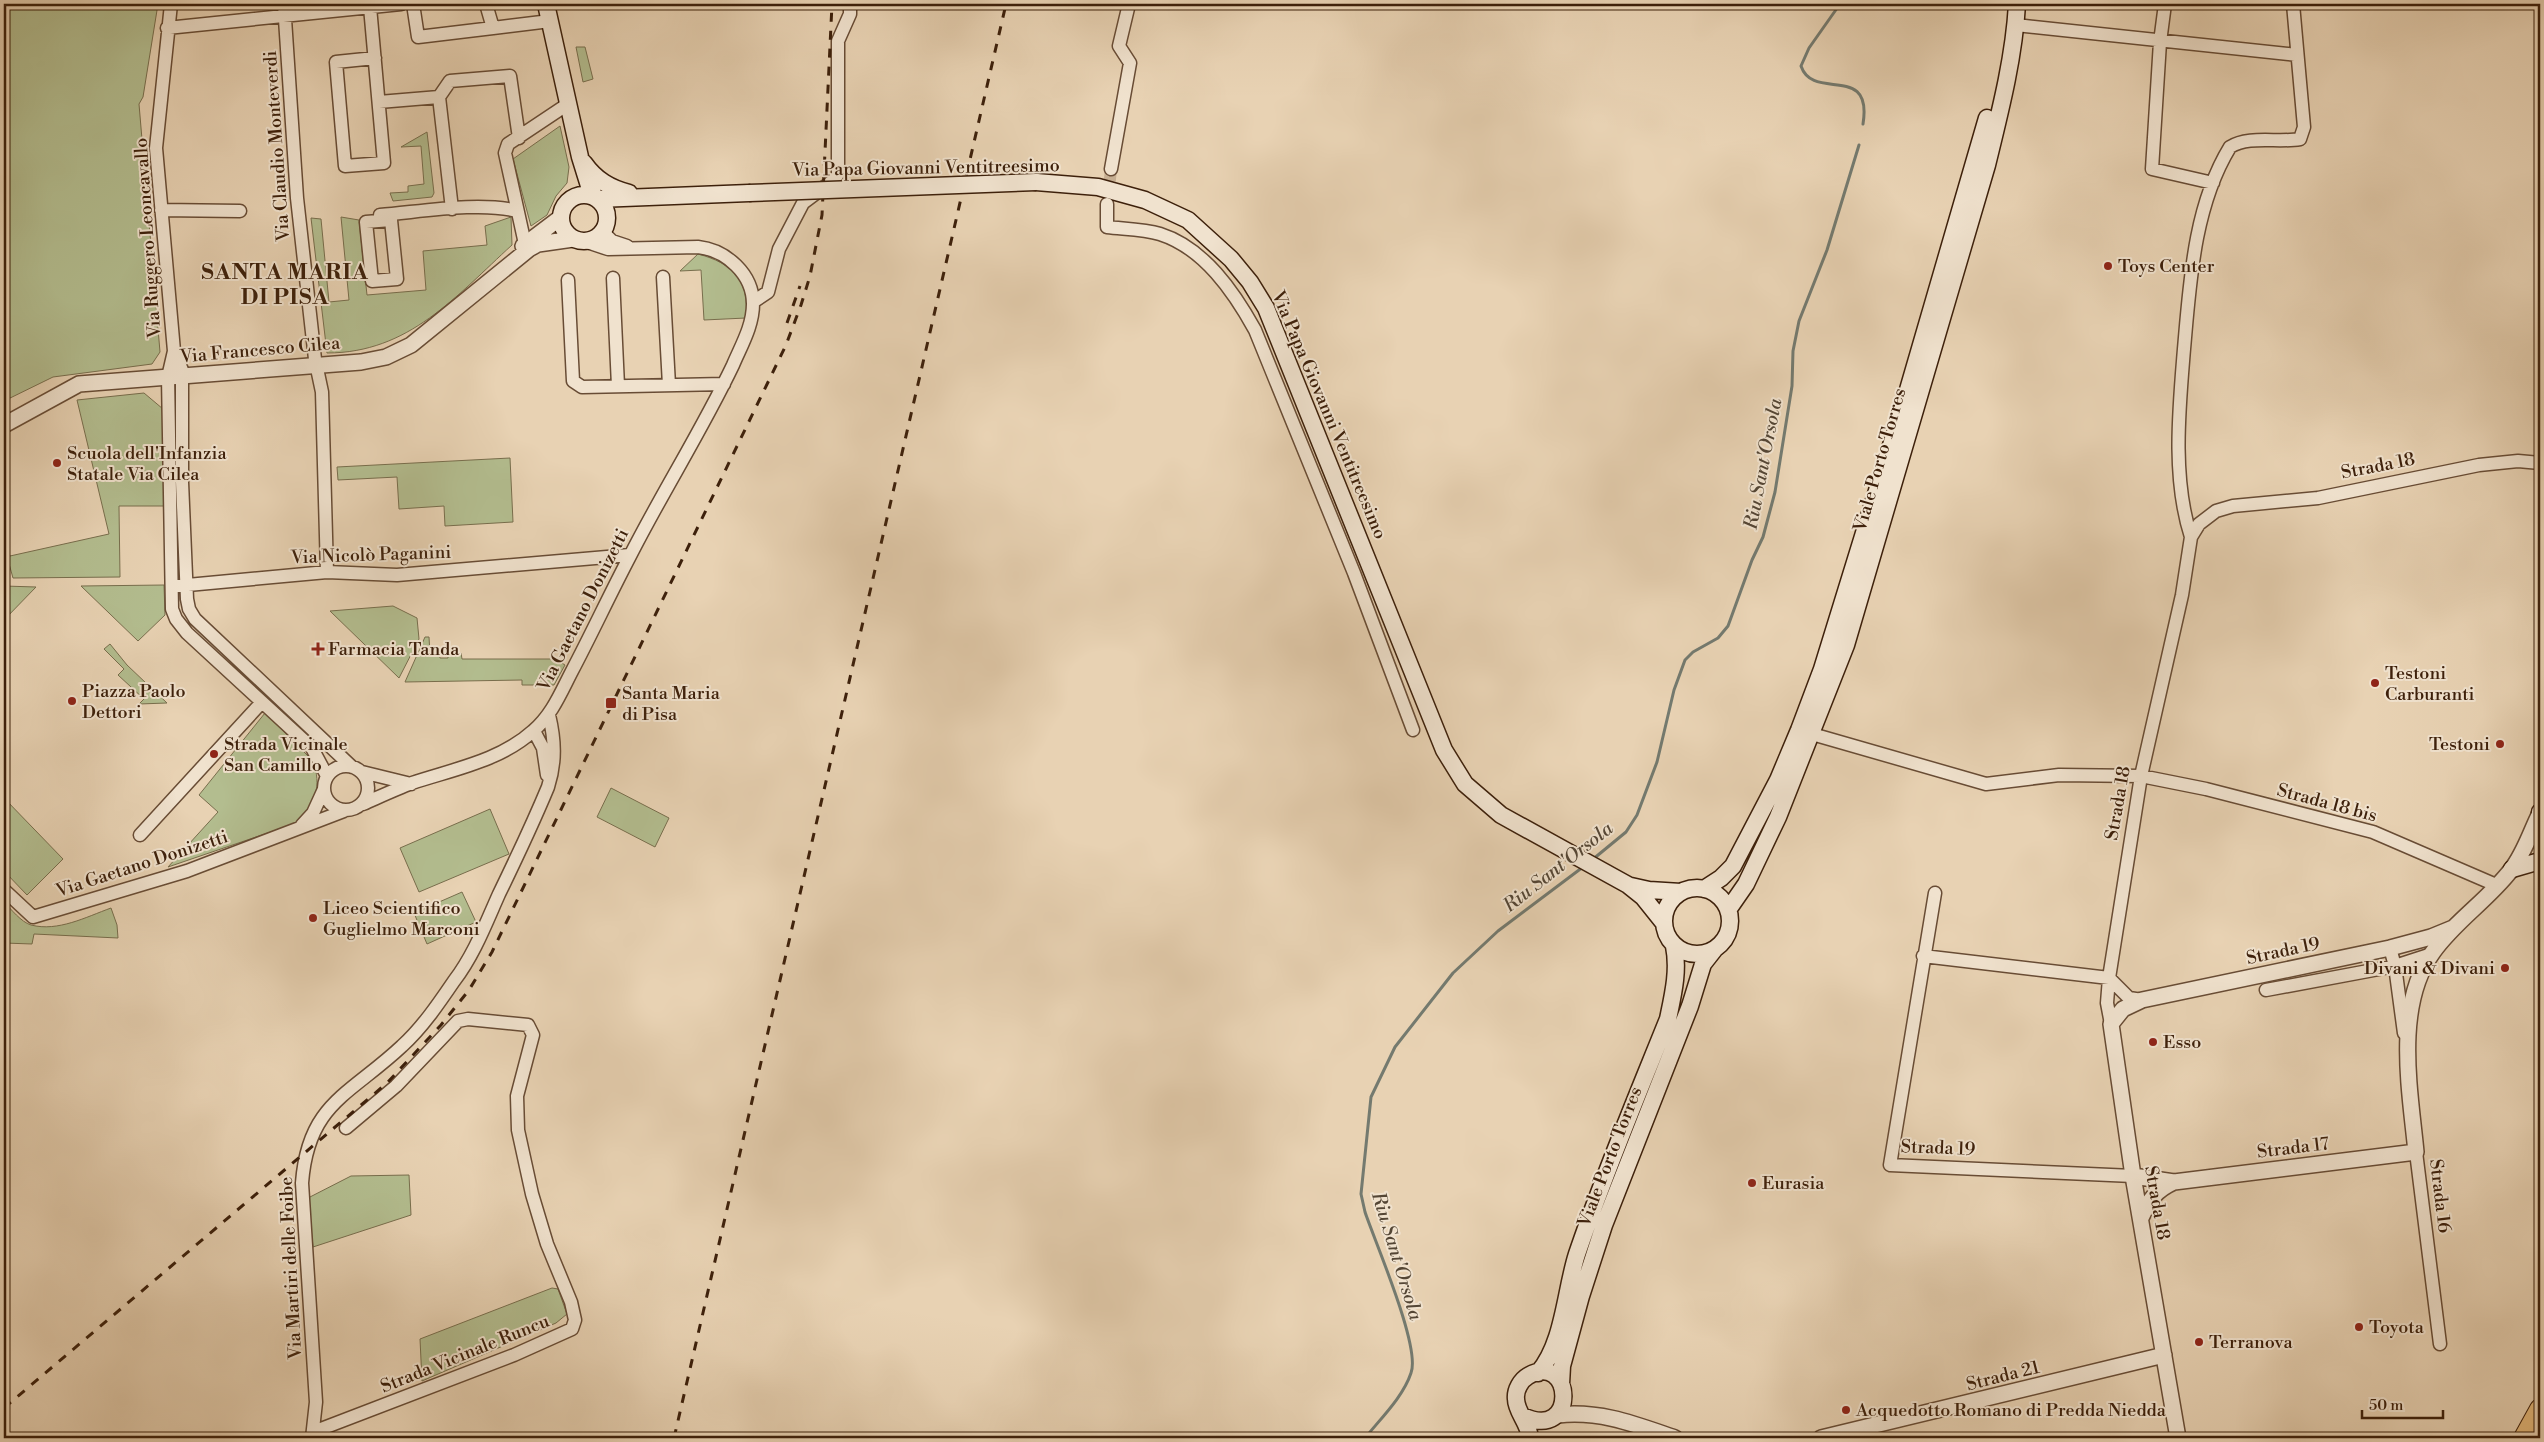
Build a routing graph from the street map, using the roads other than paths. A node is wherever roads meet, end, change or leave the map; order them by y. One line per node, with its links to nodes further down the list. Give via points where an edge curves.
1 (171, 4): 16 (street, Via Ruggero Leoncavallo)
2 (401, 4): 12 (street)
3 (413, 4): 17 (street, via 418,37)
4 (486, 4): 17 (street)
5 (546, 4): 14 (main road)
6 (850, 4): 46 (street, via 850,14 838,41 838,174 836,179 803,203 779,249 768,292)
7 (1129, 4): 26 (street, via 1119,46 1130,63)
8 (2012, 4): 83 (main road, Viale Porto Torres, via 1997,82 1964,204 1822,668 1778,780 1733,866 1722,878)
9 (2017, 4): 15 (main road, Viale Porto Torres)
10 (2165, 4): 18 (street)
11 (2293, 4): 19 (street)
12 (370, 7): 13 (street); 20 (street)
13 (285, 9): 16 (street); 47 (street, Via Claudio Monteverdi, via 297,198)
14 (550, 21): 17 (street); 23 (main road)
15 (2016, 25): 18 (street); 65 (main road, Viale Porto Torres, via 1986,169 1846,645)
16 (167, 28): 33 (street, Via Ruggero Leoncavallo, via 156,148)
17 (493, 28)
18 (2160, 42): 19 (street); 27 (street, via 2152,169)
19 (2297, 55): 27 (street, via 2304,127 2300,139 2237,143 2230,147)
20 (375, 58): 22 (street); 22 (street, via 336,62 345,166 384,163)
21 (439, 97): 22 (street); 24 (street, via 450,81 510,76); 32 (street)
22 (379, 102)
23 (568, 104): 24 (street); 25 (main road)
24 (519, 138): 35 (street, via 508,144 505,153)
25 (580, 157): 28 (main road); 29 (main road, via 600,181); 30 (main road)
26 (1111, 169)
27 (2213, 182): 54 (street, via 2196,243 2180,394 2180,460 2185,517)
28 (574, 196): 30 (main road, via 581,194); 36 (main road, via 564,205)
29 (640, 196): 30 (main road, Via Papa Giovanni Ventitreesimo); 38 (main road, Via Papa Giovanni Ventitreesimo, via 617,210); 57 (main road, Via Papa Giovanni Ventitreesimo, bridge, via 1036,182 1098,187 1145,200 1188,220 1231,259 1266,308)
30 (596, 198): 38 (main road, via 604,205)
31 (1107, 204): 58 (street, via 1107,227 1160,234 1184,246 1236,296 1255,330)
32 (452, 209): 35 (street, via 504,207); 37 (street, via 376,216)
33 (161, 210): 34 (street); 48 (street, Via Ruggero Leoncavallo)
34 (240, 211)
35 (517, 211): 40 (street)
36 (560, 218): 39 (main road, via 564,230); 40 (street, Via Francesco Cilea)
37 (377, 221): 37 (street, via 366,222 372,282 397,279 390,220)
38 (605, 227): 39 (main road, via 591,240); 41 (street, Via Gaetano Donizetti, via 612,241)
39 (579, 240): 41 (street, Via Gaetano Donizetti, via 608,249); 42 (street, Via Francesco Cilea, via 538,244)
40 (525, 244): 42 (street, Via Francesco Cilea)
41 (634, 248): 46 (street, Via Gaetano Donizetti, via 710,248 739,269 750,288)
42 (500, 271): 47 (street, Via Francesco Cilea, via 411,345 386,357)
43 (663, 277): 50 (street)
44 (613, 278): 51 (street)
45 (568, 280): 51 (street, via 574,381 582,388)
46 (753, 302): 49 (street, Via Gaetano Donizetti, via 748,332)
47 (316, 366): 48 (street, Via Francesco Cilea); 56 (street, Via Claudio Monteverdi, via 322,392)
48 (177, 374): 52 (street, Via Francesco Cilea, via 78,384); 59 (street); 60 (street, Via Ruggero Leoncavallo)
49 (724, 384): 50 (street); 55 (street, Via Gaetano Donizetti)
50 (670, 385): 51 (street)
51 (618, 386)
52 (4, 425)
53 (2540, 463): 54 (street, Strada 18, via 2518,461 2480,465 2318,498 2233,506 2216,511 2199,524)
54 (2191, 537): 68 (street, Strada 18, via 2182,595)
55 (630, 555): 56 (street, Via Nicolò Paganini, via 397,575); 62 (street, Via Gaetano Donizetti)
56 (327, 572): 59 (street, Via Nicolò Paganini)
57 (1372, 572): 58 (street); 81 (main road, Via Papa Giovanni Ventitreesimo, via 1444,750 1465,784 1501,815)
58 (1354, 573): 63 (street)
59 (186, 585): 60 (street, Via Nicolò Paganini); 66 (street, via 189,609 196,619)
60 (172, 586): 61 (street, Via Ruggero Leoncavallo, via 172,609 186,633)
61 (262, 702): 67 (street, Via Ruggero Leoncavallo, via 312,748); 76 (street)
62 (549, 715): 64 (street, Via Gaetano Donizetti); 70 (street, Via Martiri delle Foibe, via 554,733 554,754)
63 (1413, 730)
64 (534, 731): 69 (street, Via Gaetano Donizetti, via 492,758); 70 (street, via 543,748)
65 (1812, 734): 68 (street, Strada 18 bis, via 1986,784 2059,775); 87 (main road, Viale Porto Torres, via 1761,854)
66 (357, 770): 67 (street, via 338,768); 69 (street); 72 (street, via 366,778 369,791)
67 (327, 776): 71 (street)
68 (2141, 776): 82 (street, Strada 18 bis, via 2206,789 2372,832); 97 (street, Strada 18)
69 (411, 784): 72 (street, Via Gaetano Donizetti)
70 (548, 787): 115 (street, Via Martiri delle Foibe, via 474,948 455,980 404,1044 326,1110 309,1142 303,1162 302,1183 316,1402)
71 (324, 789): 73 (street, via 334,808); 75 (street, via 313,813)
72 (363, 804): 73 (street, Via Gaetano Donizetti, via 354,810)
73 (344, 811): 75 (street, Via Gaetano Donizetti)
74 (2540, 812): 78 (street, Strada 16)
75 (299, 829): 84 (street, Via Gaetano Donizetti, via 188,871 33,917)
76 (140, 835)
77 (2540, 838): 78 (street)
78 (2524, 845): 80 (street, Strada 16)
79 (2540, 861): 80 (main road)
80 (2512, 869): 82 (street, Strada 16)
81 (1628, 885): 85 (main road, Via Papa Giovanni Ventitreesimo); 88 (main road, Via Papa Giovanni Ventitreesimo, via 1643,897)
82 (2496, 885): 89 (street, Strada 16)
83 (1704, 889): 85 (main road); 87 (main road, via 1714,893)
84 (4, 890)
85 (1680, 892): 88 (main road, via 1665,910)
86 (1935, 893): 95 (street)
87 (1728, 910): 93 (main road, via 1728,933)
88 (1663, 922): 91 (main road, via 1666,935)
89 (2453, 928): 90 (street, Strada 19); 94 (street, Strada 16)
90 (2431, 937): 92 (street, Strada 19); 96 (street, Strada 19)
91 (1674, 946): 93 (main road, via 1686,953 1700,955); 109 (main road, Viale Porto Torres, via 1675,983 1668,1019 1576,1256 1548,1362)
92 (2390, 948): 96 (street, Strada 16); 99 (street, Strada 19)
93 (1714, 950): 110 (main road, Viale Porto Torres, via 1703,964 1690,1006 1604,1225 1562,1366)
94 (2432, 954): 96 (street); 101 (street, Strada 16, via 2414,994)
95 (1924, 956): 97 (street); 104 (street, Strada 19, via 1890,1165)
96 (2401, 964): 98 (street); 101 (street, Strada 16)
97 (2109, 978): 99 (street, via 2129,998); 100 (street, Strada 18, via 2107,1003)
98 (2266, 990)
99 (2142, 1000): 100 (street, Strada 19, via 2123,1009)
100 (2111, 1024): 104 (street, Strada 18)
101 (2407, 1052): 103 (street, Strada 16)
102 (346, 1128): 115 (street, Strada Vicinale Runcu, via 396,1086 458,1021 468,1019 528,1025 533,1035 517,1096 518,1130 547,1244 575,1320 572,1329)
103 (2416, 1152): 105 (street, Strada 17); 107 (street, Strada 16)
104 (2133, 1176): 105 (street, Strada 17); 106 (street, Strada 18)
105 (2174, 1182): 106 (street, Strada 17, via 2152,1196)
106 (2141, 1218): 108 (street, Strada 18)
107 (2440, 1344)
108 (2164, 1356): 119 (street, Strada 21); 120 (street, Strada 18)
109 (1538, 1373): 110 (main road, via 1555,1377); 113 (main road, via 1522,1381 1517,1389 1518,1408)
110 (1563, 1391): 112 (street); 114 (main road)
111 (2540, 1409): 121 (highway)
112 (1591, 1414): 114 (street); 118 (street)
113 (1524, 1416): 114 (main road, via 1538,1422); 116 (main road)
114 (1556, 1417): 117 (main road)
115 (312, 1435)
116 (1530, 1438)
117 (1545, 1438)
118 (1675, 1438)
119 (1821, 1438)
120 (2178, 1438)
121 (2524, 1438)

